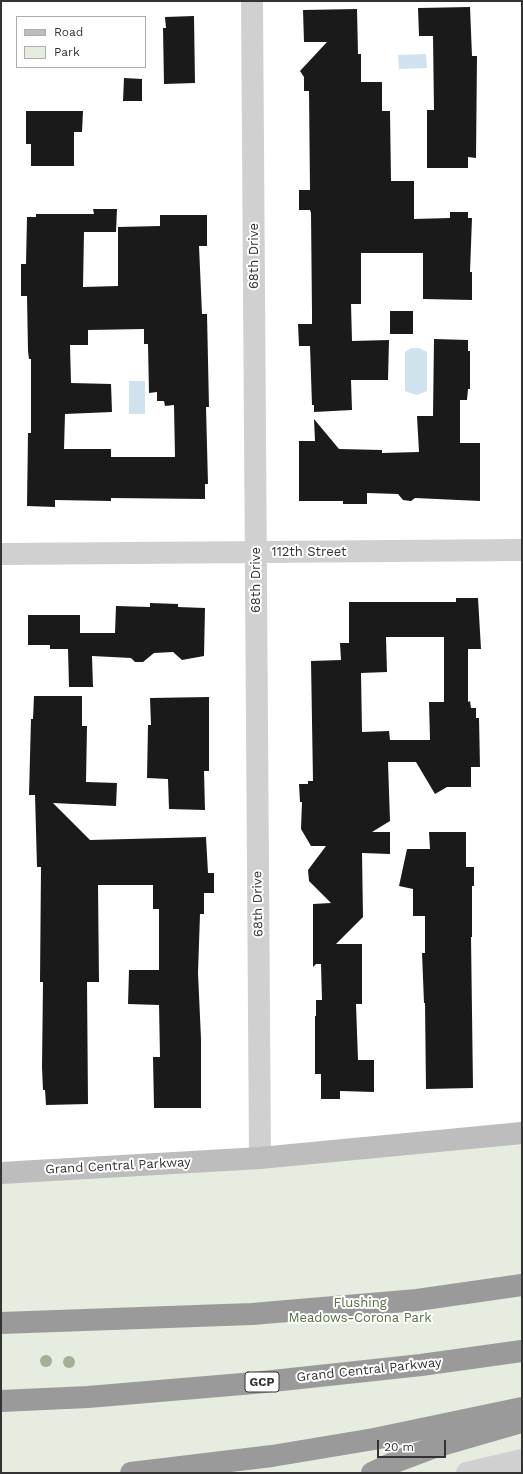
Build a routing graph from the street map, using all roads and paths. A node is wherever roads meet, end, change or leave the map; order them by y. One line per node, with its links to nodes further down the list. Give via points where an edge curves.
1 (252, 1): 3 (street, 68th Drive)
2 (522, 550): 3 (street, 112th Street)
3 (256, 552): 4 (street, 112th Street); 6 (street, 68th Drive)
4 (1, 554)
5 (522, 1133): 6 (street, Grand Central Parkway)
6 (260, 1158): 7 (street, Grand Central Parkway)
7 (1, 1173)
8 (522, 1286): 9 (highway, via 402,1301 252,1314)
9 (1, 1323)
10 (522, 1351): 11 (highway, Grand Central Parkway / GCP, via 254,1383 88,1397)
11 (1, 1401)
12 (522, 1408): 15 (highway, via 374,1439 279,1455)
13 (522, 1422): 16 (highway, via 436,1447)
14 (522, 1460): 17 (street)
15 (131, 1473)
16 (372, 1473)
17 (467, 1473)

